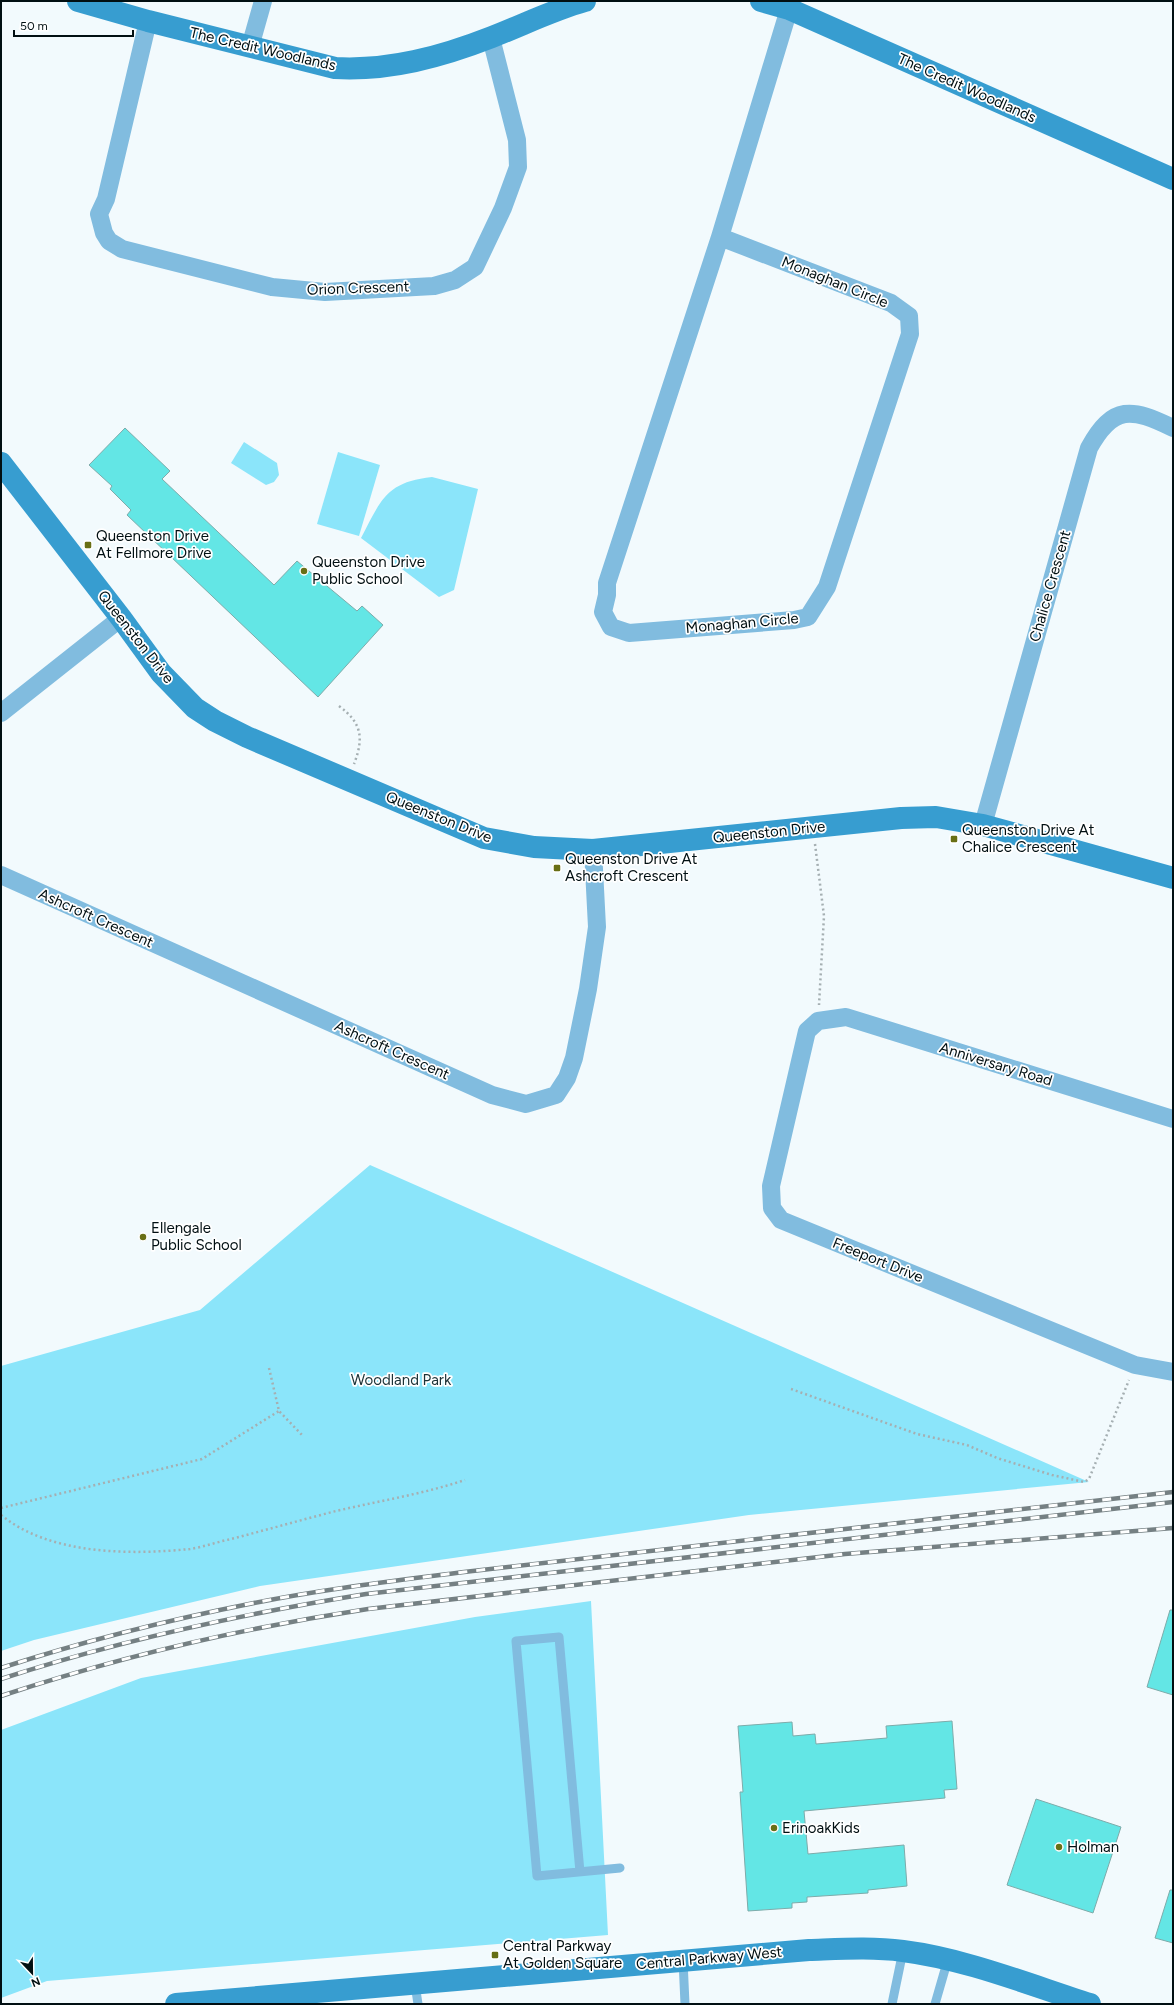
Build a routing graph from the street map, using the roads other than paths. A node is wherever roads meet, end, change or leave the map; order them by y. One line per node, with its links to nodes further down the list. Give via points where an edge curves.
1 (78, 1): 6 (street, The Credit Woodlands)
2 (263, 1): 8 (street)
3 (585, 1): 7 (street, The Credit Woodlands)
4 (760, 1): 5 (street, The Credit Woodlands)
5 (789, 9): 9 (street, The Credit Woodlands); 10 (street, Monaghan Circle)
6 (148, 21): 7 (street, Orion Crescent, via 106,199 99,214 109,241 122,249 272,287 325,292 434,286 462,278 475,267 506,202 516,176 519,156 518,140); 8 (street, The Credit Woodlands)
7 (491, 38): 8 (street, The Credit Woodlands, via 430,58 363,69 335,68)
8 (250, 47)
9 (1173, 179)
10 (720, 237): 10 (street, Monaghan Circle, via 607,583 603,612 611,627 629,633 808,617 827,587 910,334 909,316 890,303)
11 (1173, 428): 15 (street, Chalice Crescent, via 1147,415 1134,413 1117,416 1108,420 1089,448)
12 (1, 463): 13 (street, Queenston Drive)
13 (121, 618): 14 (street); 16 (street, Queenston Drive, via 161,673 196,708 247,737 484,838 534,847)
14 (1, 713)
15 (984, 825): 16 (street, Queenston Drive, via 936,817 901,818); 18 (street, Queenston Drive)
16 (593, 850): 17 (street, Ashcroft Crescent, via 597,927 574,1058 567,1078 556,1096 526,1104 492,1095)
17 (1, 875)
18 (1173, 878)
19 (818, 1021): 20 (street, Anniversary Road, via 846,1017); 21 (street, Freeport Drive, via 807,1031 771,1186 772,1208 781,1220 1135,1365)
20 (1173, 1119)
21 (1173, 1372)
22 (620, 1868): 23 (lane)
23 (580, 1872): 23 (lane, via 537,1876 516,1641 560,1637)
24 (903, 1951): 25 (street, Central Parkway West); 26 (street, Central Parkway West, via 857,1948); 31 (lane)
25 (948, 1959): 32 (lane); 33 (street, Central Parkway West)
26 (683, 1960): 27 (street, Central Parkway West); 30 (lane)
27 (416, 1994): 28 (street, Central Parkway West)
28 (243, 2001): 29 (street, Central Parkway West)
29 (176, 2004)
30 (685, 2004)
31 (892, 2004)
32 (935, 2004)
33 (1090, 2004)

